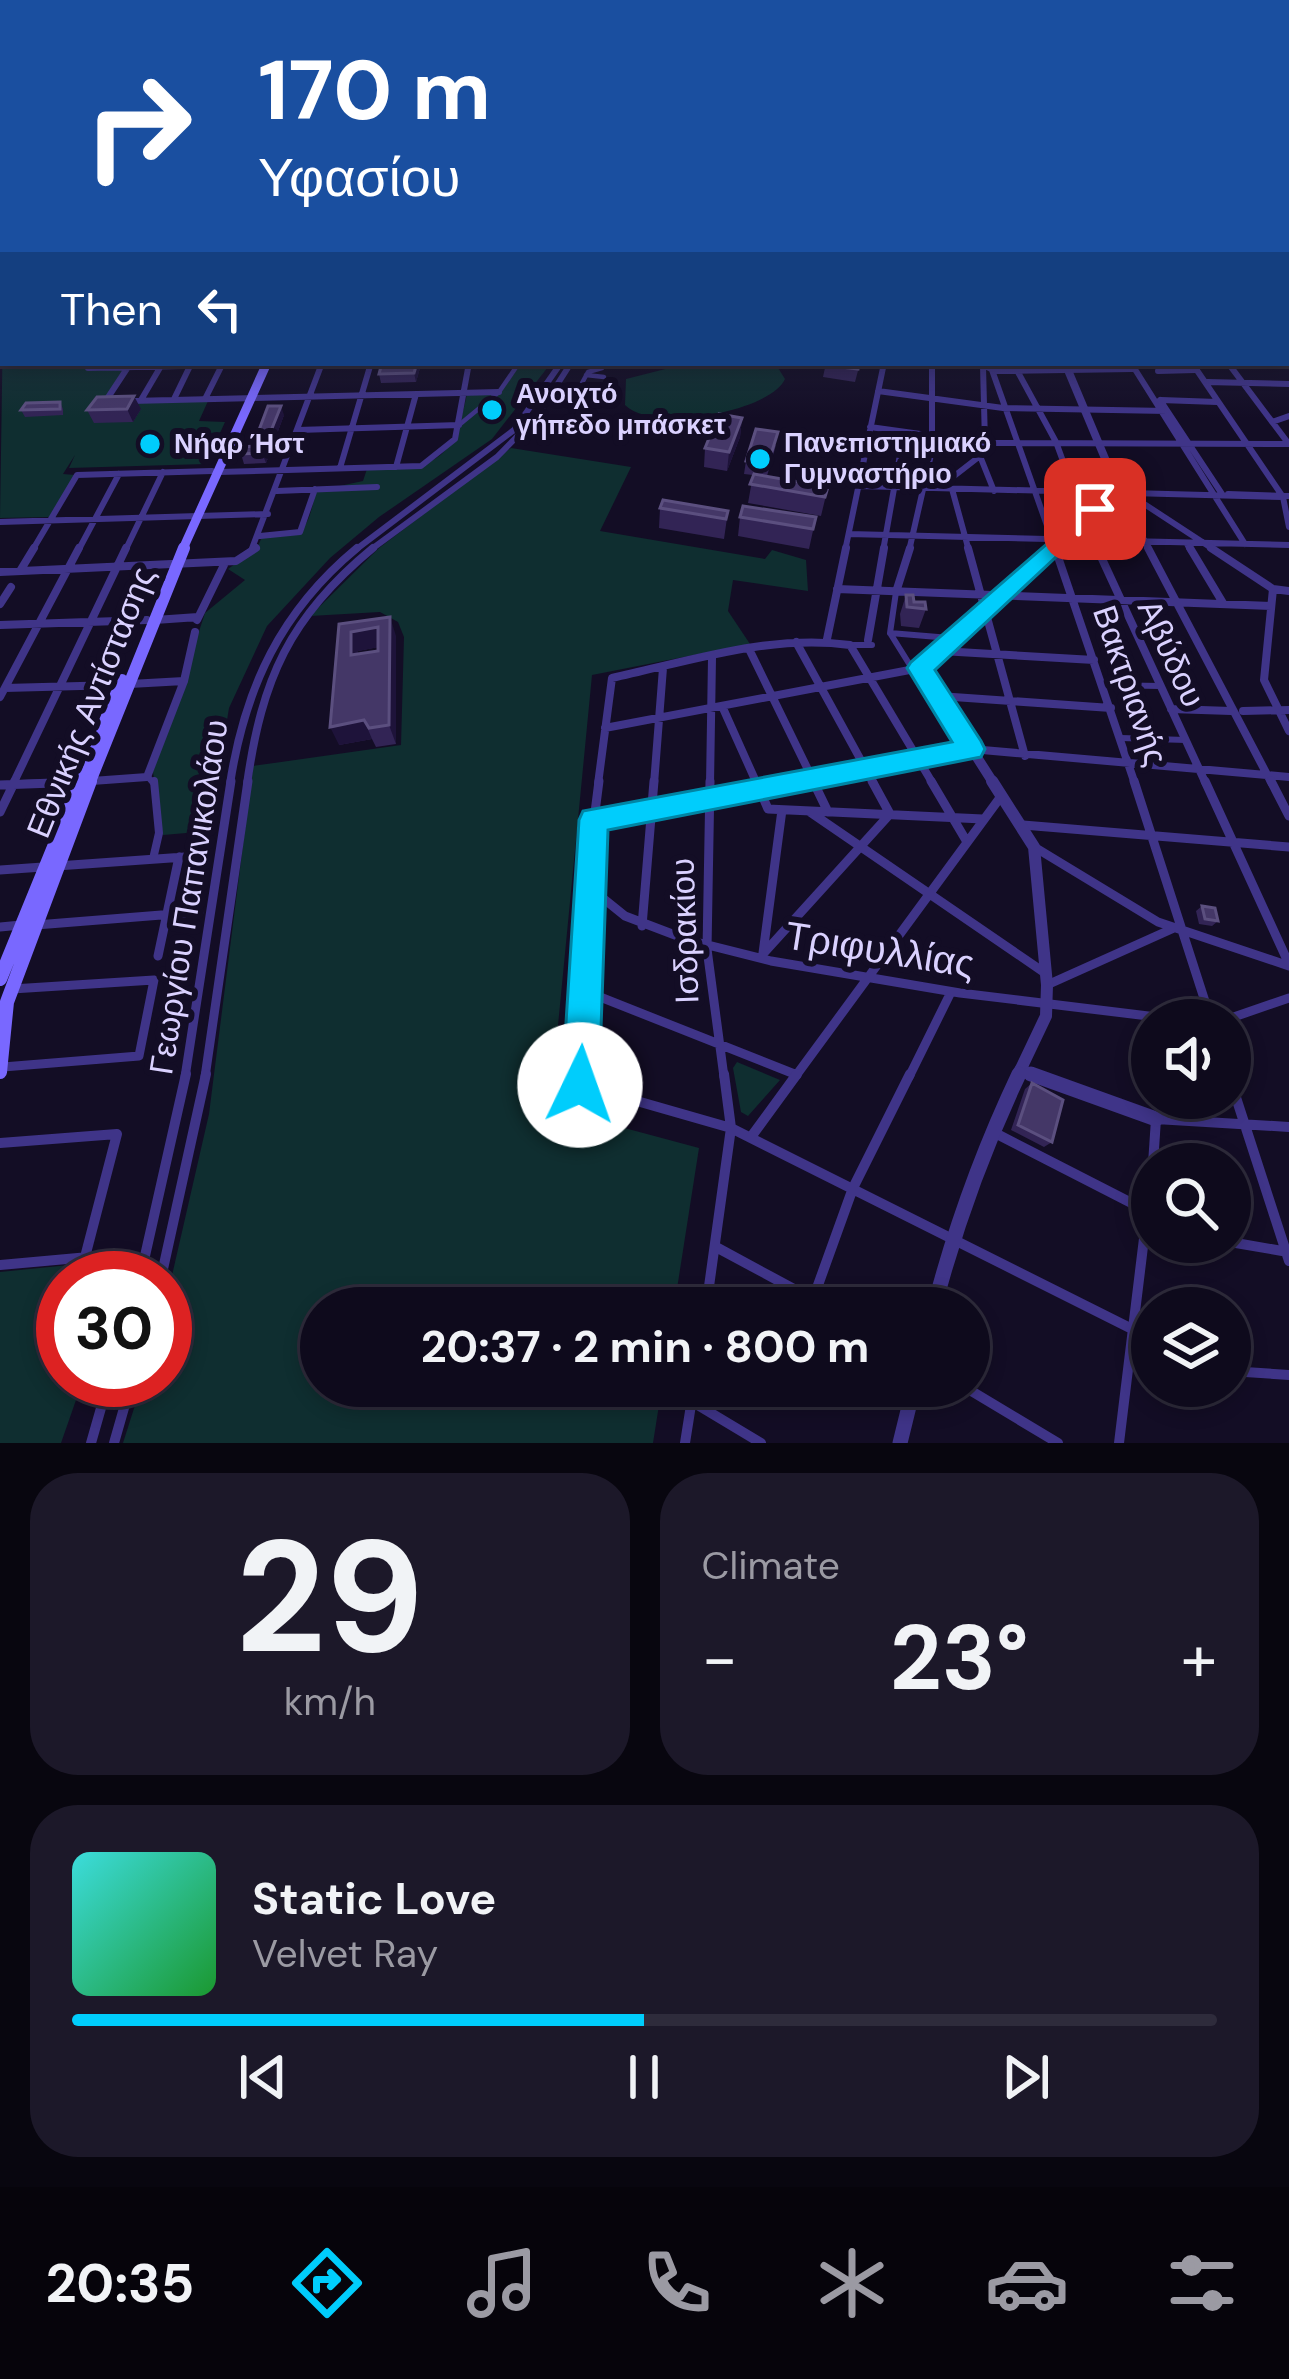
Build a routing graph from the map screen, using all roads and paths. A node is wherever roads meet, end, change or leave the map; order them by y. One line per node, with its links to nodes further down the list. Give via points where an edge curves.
1 (128, 366): 41 (street, via 105,402)
2 (161, 366): 41 (street)
3 (190, 366): 39 (street)
4 (222, 366): 37 (street)
5 (262, 366): 36 (main road, Εθνικής Αντίστασης)
6 (323, 366): 35 (street)
7 (370, 366): 34 (street)
8 (469, 366): 32 (street)
9 (517, 366): 31 (street)
10 (559, 366): 252 (street, Γεωργίου Παπανικολάου, via 515,429 312,590 252,685 179,1126)
11 (569, 366): 253 (street, Γεωργίου Παπανικολάου, via 512,443 338,577 276,665 257,717 200,1115)
12 (883, 366): 30 (street)
13 (932, 366): 38 (street)
14 (982, 366): 43 (street)
15 (985, 366): 22 (street)
16 (1131, 366): 19 (street); 40 (street)
17 (1230, 366): 27 (street)
18 (1015, 367): 19 (street); 22 (street); 45 (street, Αβύδου)
19 (1067, 367): 46 (street)
20 (1194, 367): 23 (street); 26 (street)
21 (602, 368): 24 (street)
22 (993, 371): 44 (street, Βακτριανής)
23 (1158, 371)
24 (586, 374): 25 (street); 28 (street)
25 (604, 377)
26 (1205, 382): 27 (street); 42 (street)
27 (1242, 382): 29 (street); 49 (street)
28 (582, 383)
29 (1289, 384)
30 (878, 391): 38 (street); 52 (street)
31 (499, 392): 32 (street); 50 (street)
32 (464, 393): 33 (street); 50 (street)
33 (416, 394): 34 (street); 51 (street)
34 (362, 395): 35 (street); 53 (street)
35 (310, 396): 36 (street); 54 (street)
36 (248, 398): 37 (street); 72 (main road, Εθνικής Αντίστασης)
37 (205, 399): 39 (street)
38 (937, 399): 43 (street); 56 (street)
39 (173, 400): 41 (street)
40 (1156, 400): 42 (street); 47 (street)
41 (140, 401)
42 (1219, 402): 63 (street)
43 (982, 405): 44 (street); 62 (street)
44 (1003, 408): 45 (street); 57 (street, Βακτριανής)
45 (1039, 409): 46 (street); 58 (street, Αβύδου)
46 (1085, 410): 47 (street); 59 (street)
47 (1163, 411): 60 (street)
48 (1289, 416): 49 (street)
49 (1272, 422): 64 (street)
50 (459, 425): 51 (street); 68 (street, via 455,439 421,466)
51 (407, 427): 53 (street); 68 (street)
52 (869, 427): 55 (street); 61 (street)
53 (352, 428): 54 (street); 69 (street)
54 (297, 430): 70 (street)
55 (904, 432): 56 (street); 65 (street)
56 (933, 436): 62 (street); 66 (street)
57 (1016, 442): 58 (street); 62 (street); 83 (street, Βακτριανής)
58 (1055, 442): 59 (street); 85 (street, Αβύδου)
59 (1099, 442): 60 (street); 84 (street)
60 (1183, 442): 63 (street); 87 (street)
61 (867, 443): 65 (street); 74 (street)
62 (985, 443): 67 (street)
63 (1246, 443): 64 (street); 88 (street)
64 (1289, 444)
65 (901, 447): 66 (street); 76 (street)
66 (932, 452): 77 (street)
67 (980, 456): 79 (street); 82 (street)
68 (396, 467): 69 (street)
69 (340, 468): 70 (street)
70 (283, 470): 72 (street); 81 (street)
71 (163, 472): 72 (street); 73 (street); 91 (street)
72 (215, 472): 90 (main road, Εθνικής Αντίστασης)
73 (119, 474): 92 (street); 94 (street, via 77,475)
74 (859, 486): 76 (street); 98 (street)
75 (377, 487): 78 (street)
76 (894, 487): 77 (street); 100 (street)
77 (927, 488): 79 (street); 101 (street)
78 (315, 489): 81 (street); 99 (street, via 300,532)
79 (939, 489): 80 (street)
80 (952, 489): 82 (street); 102 (street)
81 (276, 491): 89 (street)
82 (994, 491): 83 (street)
83 (1035, 492): 85 (street); 105 (street, Βακτριανής)
84 (1116, 492): 85 (street); 86 (street); 93 (street); 104 (street)
85 (1075, 494): 93 (street, Αβύδου)
86 (1131, 496): 87 (street); 107 (street)
87 (1218, 496): 88 (street); 108 (street)
88 (1286, 497): 96 (street)
89 (268, 514): 90 (street); 99 (street)
90 (196, 516): 91 (street); 110 (main road, Εθνικής Αντίστασης)
91 (141, 517): 92 (street); 112 (street)
92 (95, 518): 94 (street); 113 (street)
93 (1085, 518): 103 (street, Αβύδου); 105 (street)
94 (50, 520): 95 (street); 115 (street)
95 (4, 522): 97 (street)
96 (1289, 527)
97 (0, 532)
98 (849, 534): 100 (street); 117 (street)
99 (260, 536): 111 (street, via 256,548)
100 (886, 536): 101 (street); 119 (street)
101 (914, 536): 102 (street); 121 (street)
102 (968, 538): 105 (street); 122 (street)
103 (1094, 542): 104 (street); 105 (street); 125 (street, Αβύδου)
104 (1142, 542): 106 (street); 126 (street)
105 (1056, 543): 123 (street); 124 (street, Βακτριανής)
106 (1186, 543): 107 (street); 128 (street)
107 (1204, 543): 108 (street); 118 (street)
108 (1246, 544): 109 (street)
109 (1289, 545)
110 (173, 565): 111 (street); 112 (street); 131 (main road, Εθνικής Αντίστασης)
111 (224, 565): 131 (street, via 198,618)
112 (115, 568): 113 (street); 132 (street)
113 (66, 570): 115 (street); 133 (street)
114 (0, 572): 115 (street)
115 (20, 572)
116 (11, 586): 127 (street)
117 (837, 589): 119 (street); 137 (street)
118 (1273, 589): 120 (street); 129 (street)
119 (875, 591): 121 (street); 140 (street)
120 (1289, 591)
121 (896, 592): 122 (street); 136 (street)
122 (984, 596): 123 (street); 130 (street)
123 (1000, 596): 124 (street); 130 (street)
124 (1074, 600): 125 (street); 146 (street, Βακτριανής)
125 (1122, 602): 126 (street); 154 (street, Αβύδου)
126 (1174, 603): 128 (street); 165 (street)
127 (0, 604)
128 (1224, 604): 129 (street)
129 (1271, 606): 163 (street, via 1264,680)
130 (988, 608): 138 (street); 144 (street)
131 (151, 620): 132 (street); 151 (main road, Εθνικής Αντίστασης)
132 (90, 621): 133 (street); 153 (street)
133 (38, 623): 134 (street); 156 (street)
134 (0, 625)
135 (195, 632): 150 (street)
136 (890, 633): 138 (street); 148 (street)
137 (827, 639): 139 (street); 141 (street)
138 (953, 639): 143 (street)
139 (796, 642): 142 (street); 155 (street)
140 (870, 642): 141 (street)
141 (850, 645): 149 (street)
142 (750, 651): 145 (street); 157 (street)
143 (941, 651): 144 (street); 148 (street)
144 (1000, 655): 146 (street); 159 (street)
145 (712, 658): 147 (street); 160 (street, Ισδρακίου)
146 (1094, 660): 152 (street, Βακτριανής)
147 (663, 668): 166 (street); 167 (street, via 612,678)
148 (916, 669): 149 (street); 158 (street)
149 (869, 678): 155 (street); 173 (street)
150 (184, 681): 151 (street); 178 (street)
151 (124, 684): 153 (street); 180 (main road, Εθνικής Αντίστασης)
152 (1103, 685): 154 (street); 161 (street, Βακτριανής)
153 (59, 686): 156 (street); 182 (street)
154 (1160, 686): 162 (street, Αβύδου)
155 (820, 687): 157 (street); 176 (street)
156 (2, 692)
157 (772, 696): 160 (street); 181 (street)
158 (937, 696): 159 (street); 171 (street)
159 (1011, 701): 161 (street); 172 (street)
160 (717, 706): 166 (street); 184 (street); 186 (street, Ισδρακίου)
161 (1111, 708): 169 (street, Βακτριανής)
162 (1171, 709): 165 (street); 170 (street, Αβύδου)
163 (1277, 710): 164 (street); 165 (street); 168 (street)
164 (1289, 710)
165 (1238, 711): 177 (street)
166 (659, 717): 167 (street); 187 (street)
167 (605, 728): 196 (street)
168 (1289, 730)
169 (1121, 738): 170 (street); 174 (street, Βακτριανής)
170 (1186, 740): 175 (street, Αβύδου)
171 (971, 749): 172 (street); 173 (street); 185 (street)
172 (1025, 756): 174 (street)
173 (917, 760): 176 (street); 194 (street)
174 (1130, 765): 175 (street); 198 (street, Βακτριανής)
175 (1199, 770): 177 (street); 200 (street, Αβύδου)
176 (866, 771): 181 (street); 192 (street)
177 (1268, 775): 179 (street); 193 (street)
178 (147, 777): 180 (street); 206 (street, via 159,832)
179 (1289, 777)
180 (85, 781): 182 (street); 207 (main road, Εθνικής Αντίστασης)
181 (814, 781): 184 (street); 191 (street)
182 (13, 784): 183 (street); 190 (street)
183 (0, 785)
184 (760, 790): 186 (street); 188 (street, via 768,809)
185 (1001, 795): 195 (street); 197 (street)
186 (708, 798): 187 (street); 218 (street, Ισδρακίου)
187 (652, 808): 196 (street); 214 (street)
188 (782, 810): 189 (street); 220 (street)
189 (808, 811): 191 (street); 201 (street)
190 (0, 812)
191 (828, 812): 192 (street)
192 (890, 814): 194 (street); 201 (street)
193 (1289, 815)
194 (952, 817): 195 (street); 199 (street)
195 (984, 819): 199 (street)
196 (593, 820): 209 (street)
197 (1021, 825): 198 (street); 202 (street)
198 (1152, 835): 200 (street); 216 (street, Βακτριανής)
199 (967, 842): 210 (street)
200 (1233, 844): 203 (street); 217 (street, Αβύδου)
201 (861, 847): 210 (street); 220 (street)
202 (1034, 847): 216 (street); 223 (street)
203 (1289, 847)
204 (199, 856): 205 (street)
205 (179, 857): 206 (street); 212 (street)
206 (153, 859): 207 (street)
207 (50, 867): 208 (street); 213 (main road, Εθνικής Αντίστασης)
208 (0, 870)
209 (588, 886): 214 (street, Τριφυλλίας, via 598,901); 225 (street)
210 (929, 894): 222 (street); 223 (street)
211 (199, 913): 212 (street)
212 (165, 916): 213 (street); 219 (street)
213 (28, 925): 215 (street); 224 (main road, Εθνικής Αντίστασης)
214 (642, 926): 218 (street, Τριφυλλίας)
215 (0, 927)
216 (1178, 928): 221 (street); 223 (street); 228 (street, Βακτριανής)
217 (1284, 941): 221 (street, Αβύδου)
218 (706, 949): 220 (street, Τριφυλλίας); 232 (street, Ισδρακίου)
219 (158, 956)
220 (762, 957): 222 (street, Τριφυλλίας)
221 (1289, 965)
222 (869, 977): 226 (street, Τριφυλλίας); 235 (street)
223 (1046, 979): 229 (street)
224 (5, 984): 233 (main road, Εθνικής Αντίστασης); 233 (street, via 154,980 139,1056)
225 (585, 991): 232 (street); 240 (street, via 580,1085)
226 (951, 992): 229 (street, Τριφυλλίας); 246 (street)
227 (1289, 998): 230 (street)
228 (1203, 999)
229 (1047, 1003): 231 (street, Τριφυλλίας); 234 (street)
230 (1251, 1011)
231 (1131, 1014)
232 (717, 1043): 235 (street); 240 (street, Ισδρακίου)
233 (0, 1070)
234 (1020, 1070): 236 (street); 242 (street)
235 (797, 1075): 243 (street)
236 (1131, 1110)
237 (1156, 1119): 239 (street); 245 (street)
238 (1243, 1119): 239 (street)
239 (1245, 1124): 241 (street); 254 (street)
240 (731, 1127): 243 (street); 249 (street, Ισδρακίου)
241 (1289, 1127)
242 (991, 1132): 247 (street); 248 (street)
243 (751, 1137): 246 (street)
244 (0, 1143): 251 (street, via 117,1134)
245 (1154, 1143)
246 (853, 1188): 248 (street); 259 (street)
247 (1131, 1202)
248 (952, 1238): 260 (street); 261 (street)
249 (716, 1247): 257 (street, Ισδρακίου); 258 (street)
250 (1251, 1247): 254 (street)
251 (87, 1251)
252 (147, 1251)
253 (167, 1251)
254 (1288, 1255)
255 (36, 1262): 256 (street)
256 (0, 1265)
257 (709, 1287)
258 (792, 1287)
259 (817, 1287)
260 (939, 1287)
261 (1131, 1329)
262 (1131, 1347): 277 (street)
263 (1251, 1372): 264 (street)
264 (1289, 1375)
265 (990, 1402): 276 (street)
266 (101, 1407): 271 (street)
267 (124, 1407): 272 (street)
268 (690, 1407): 273 (street)
269 (711, 1407): 274 (street)
270 (909, 1407): 275 (street)
271 (91, 1443)
272 (114, 1443)
273 (685, 1443)
274 (761, 1443)
275 (900, 1443)
276 (1058, 1443)
277 (1120, 1443)

